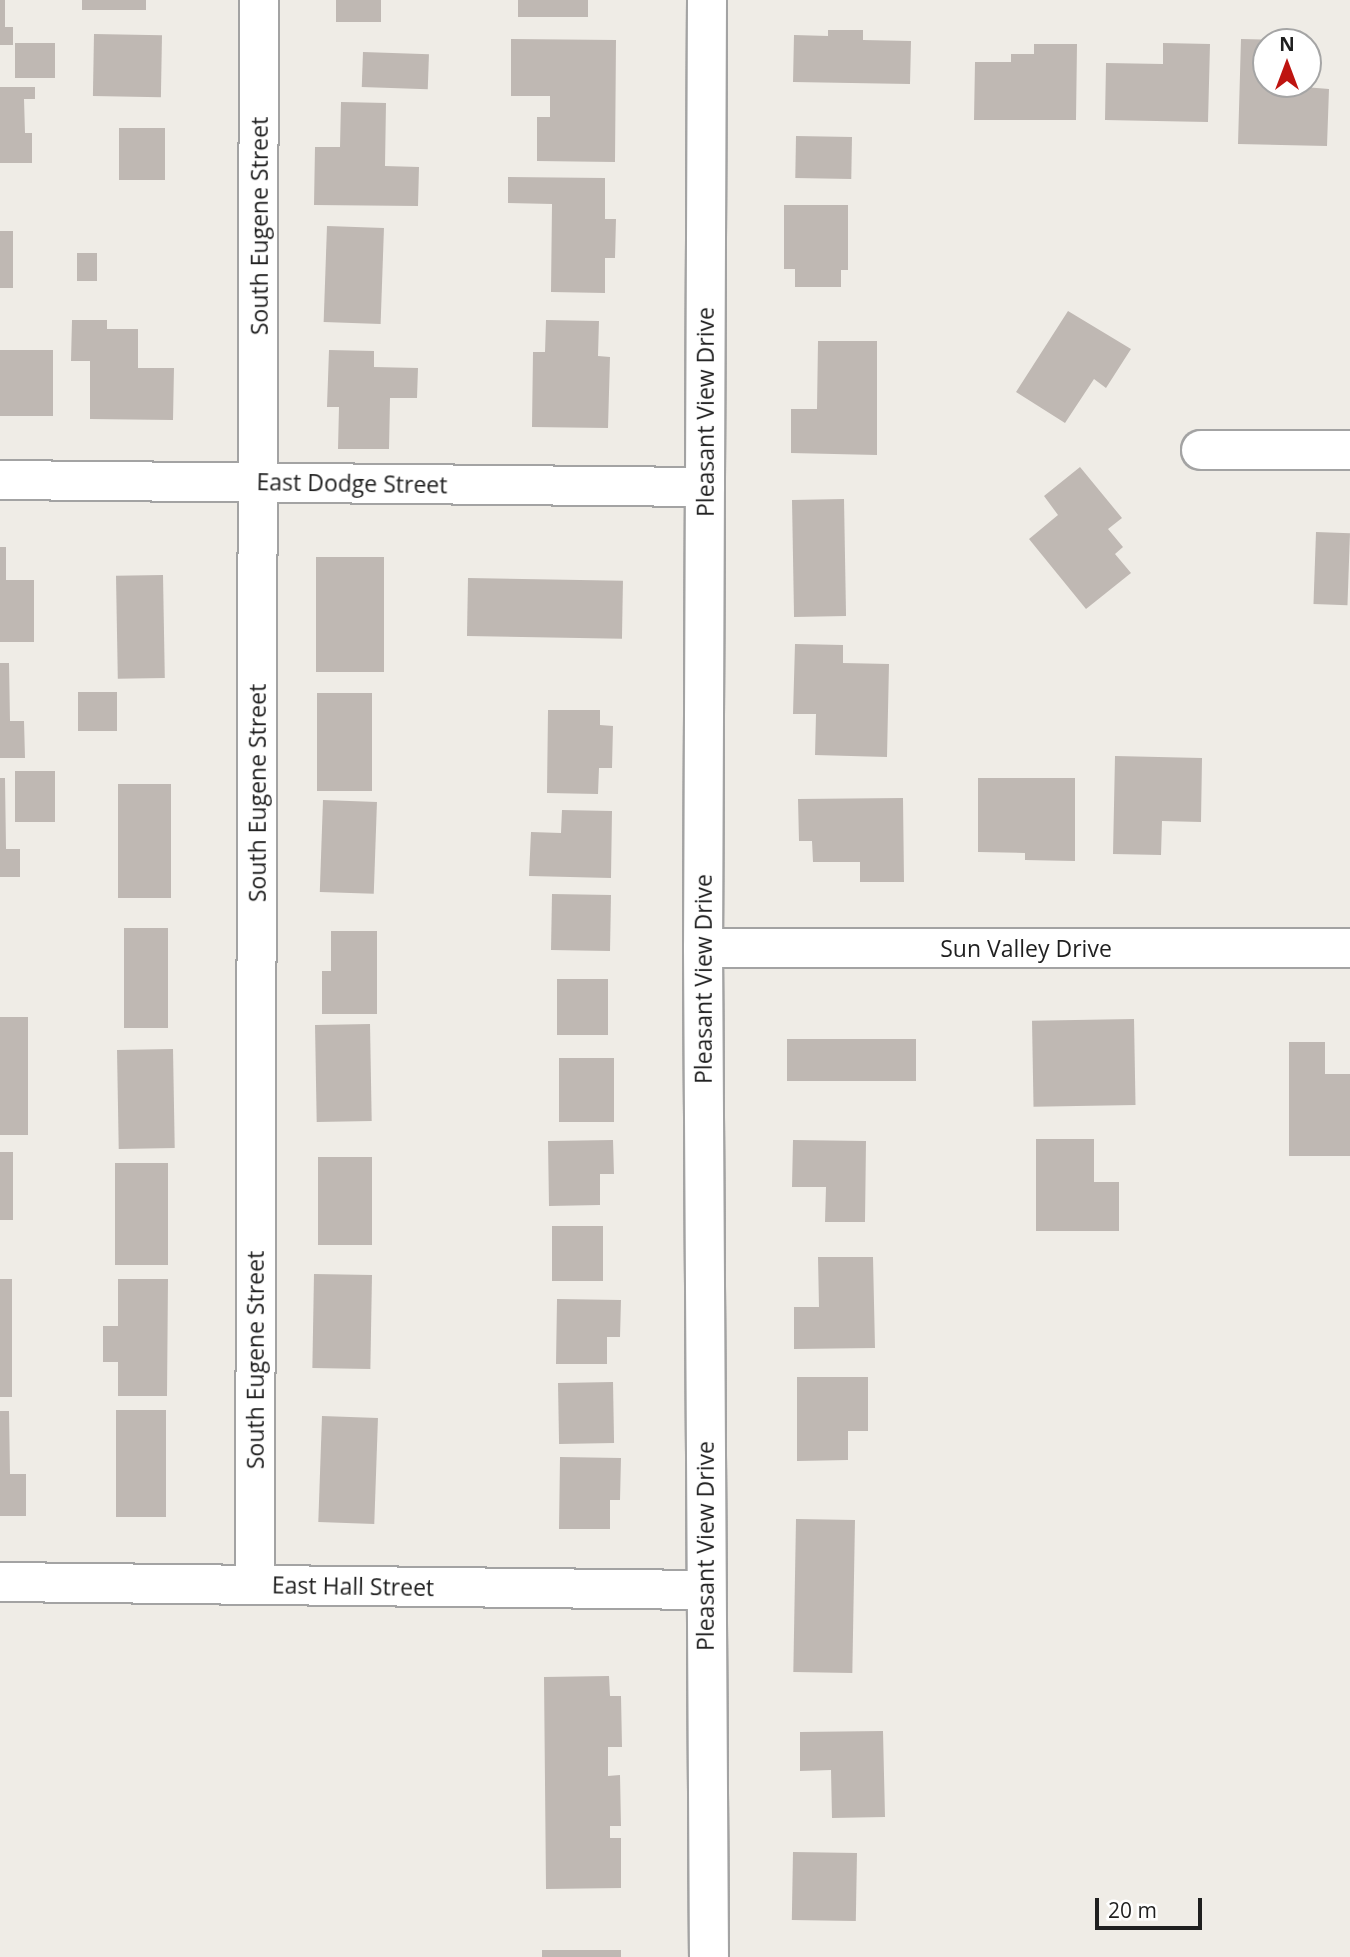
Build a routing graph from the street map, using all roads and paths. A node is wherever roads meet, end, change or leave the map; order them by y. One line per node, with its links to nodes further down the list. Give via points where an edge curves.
1 (259, 0): 6 (street, South Eugene Street)
2 (707, 0): 7 (street, Pleasant View Drive)
3 (1201, 450): 4 (street)
4 (1350, 450)
5 (0, 480): 6 (street, East Dodge Street)
6 (258, 482): 7 (street, East Dodge Street); 11 (street, South Eugene Street)
7 (705, 487): 8 (street, Pleasant View Drive)
8 (703, 948): 9 (street, Sun Valley Drive); 12 (street, Pleasant View Drive)
9 (1350, 948)
10 (0, 1582): 11 (street, East Hall Street)
11 (255, 1585): 12 (street, East Hall Street)
12 (705, 1590): 13 (street, Pleasant View Drive)
13 (709, 1957)

